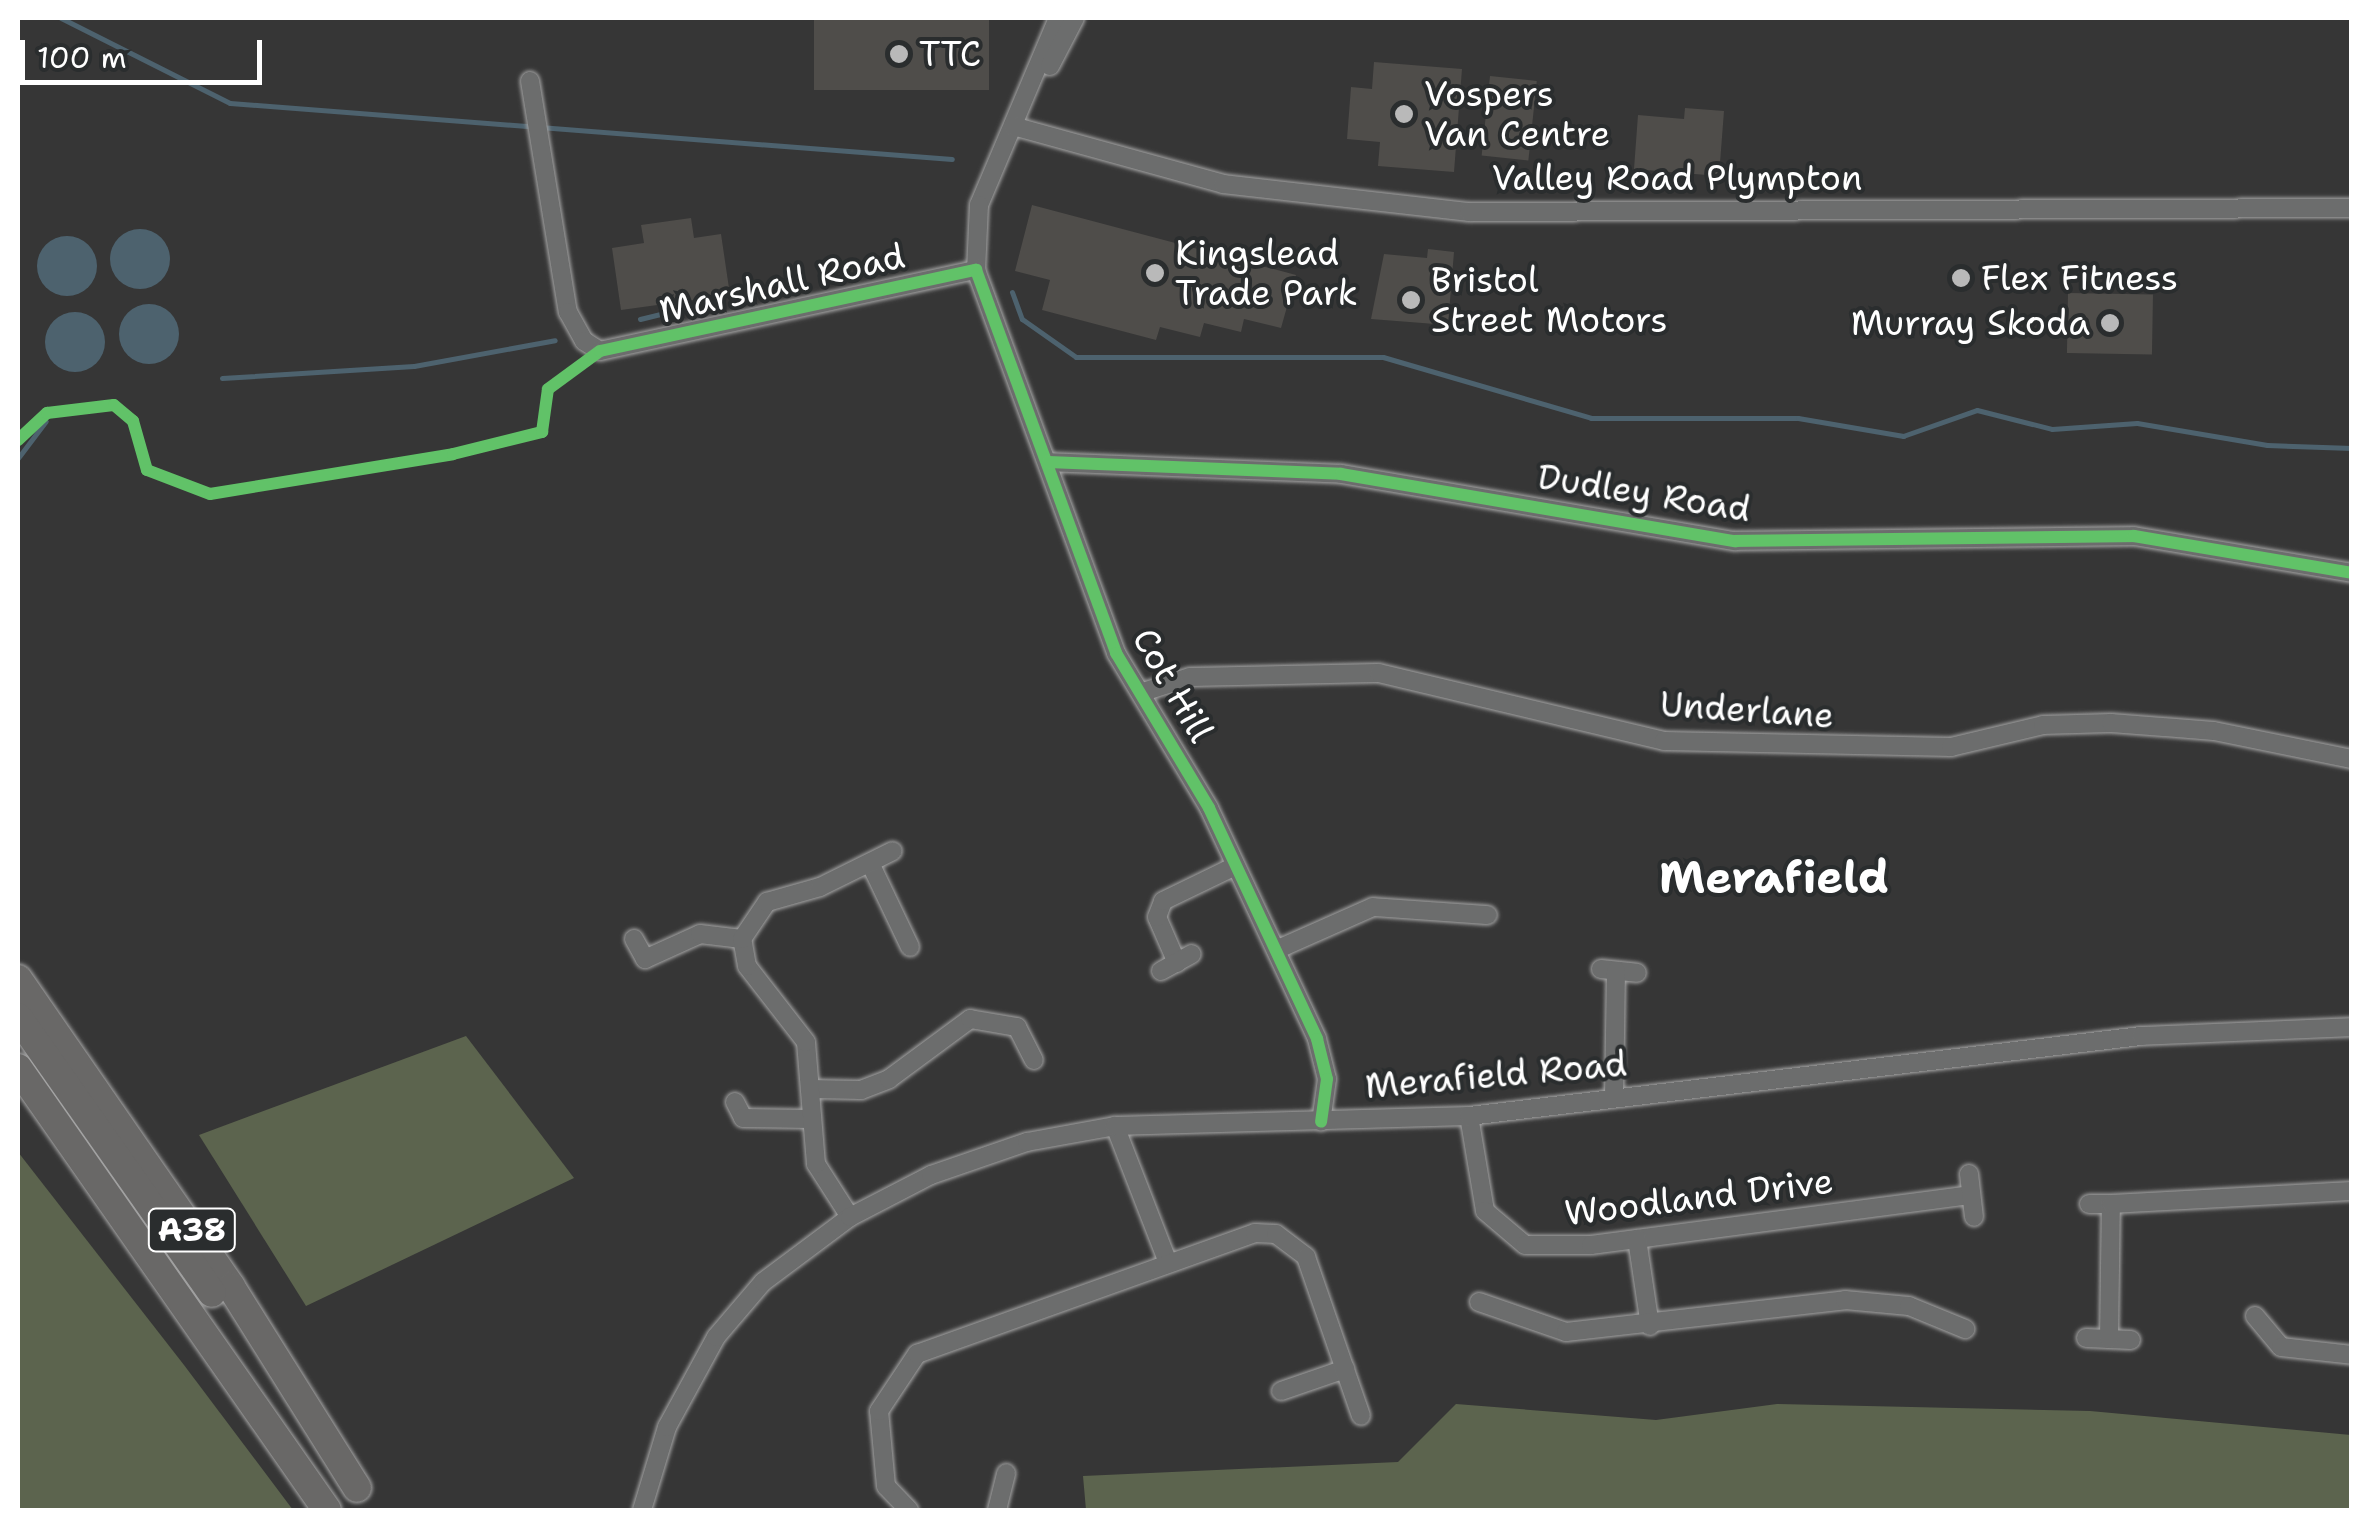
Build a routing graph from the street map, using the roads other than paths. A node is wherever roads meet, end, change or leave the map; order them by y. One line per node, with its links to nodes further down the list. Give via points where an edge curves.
1 (1058, 18): 4 (street, Cot Hill)
2 (1074, 18): 4 (street, Cot Hill)
3 (530, 81): 7 (street, Marshall Road, via 568,312 584,341 600,351)
4 (1028, 96): 5 (street, Cot Hill)
5 (1013, 126): 6 (street, Valley Road Plympton, via 1224,184 1469,212); 7 (street, Cot Hill, via 979,205)
6 (2352, 208)
7 (976, 270): 8 (street, Cot Hill)
8 (1048, 462): 9 (street, Dudley Road, via 1341,474 1735,541 2134,536); 10 (street, Cot Hill, via 1116,653)
9 (2352, 574)
10 (1143, 692): 11 (street, Underlane, via 1190,677 1379,672 1664,741 1952,747 2043,725 2111,723 2214,732); 14 (street, Cot Hill)
11 (2352, 759)
12 (893, 852): 13 (street)
13 (870, 863): 17 (street, via 767,902); 18 (street)
14 (1236, 866): 19 (street, Cot Hill); 20 (street, via 1163,901 1157,917)
15 (1488, 915): 19 (street, via 1374,906)
16 (634, 939): 17 (street, via 645,960 700,934)
17 (742, 939): 28 (street, via 747,966 806,1042)
18 (910, 947)
19 (1276, 950): 34 (street, Cot Hill, via 1327,1079)
20 (1177, 963)
21 (1637, 972): 29 (street, via 1609,969)
22 (18, 979): 57 (highway, A38, via 231,1287)
23 (18, 1018): 57 (highway, A38)
24 (2352, 1027): 29 (street, Merafield Road, via 2141,1036)
25 (1034, 1060): 28 (street, via 1016,1026 970,1019 890,1079 861,1090)
26 (18, 1068): 31 (highway, A38)
27 (18, 1083): 31 (highway, A38)
28 (810, 1089): 33 (street)
29 (1614, 1098): 32 (street, Merafield Road)
30 (735, 1102): 33 (street, via 743,1118)
31 (45, 1106): 58 (highway, A38)
32 (1469, 1116): 34 (street, Merafield Road); 43 (street, Woodland Drive, via 1474,1180 1504,1232 1525,1245 1555,1249)
33 (809, 1119): 41 (street, via 816,1164)
34 (1321, 1122): 35 (street, Merafield Road)
35 (1115, 1126): 41 (street, Merafield Road, via 1028,1142 931,1176); 44 (street)
36 (1969, 1174): 38 (street)
37 (2352, 1191): 40 (street)
38 (1970, 1195): 42 (street); 43 (street, Woodland Drive)
39 (2089, 1204): 40 (street)
40 (2111, 1204): 50 (street)
41 (850, 1217): 59 (street, Merafield Road, via 763,1282 716,1337 666,1427)
42 (1974, 1218)
43 (1637, 1239): 47 (street)
44 (1168, 1260): 53 (street, via 1255,1233 1295,1242); 60 (street, via 917,1354 879,1411 886,1486)
45 (1479, 1302): 47 (street, via 1566,1332)
46 (2256, 1316): 52 (street, via 2280,1347)
47 (1650, 1326): 48 (street, via 1882,1300)
48 (1965, 1329)
49 (2086, 1338): 50 (street)
50 (2110, 1339): 51 (street)
51 (2132, 1340)
52 (2352, 1354)
53 (1345, 1369): 54 (street); 55 (street)
54 (1281, 1391)
55 (1361, 1416)
56 (1006, 1473): 61 (street)
57 (366, 1499)
58 (327, 1510)
59 (642, 1510)
60 (909, 1510)
61 (997, 1510)

